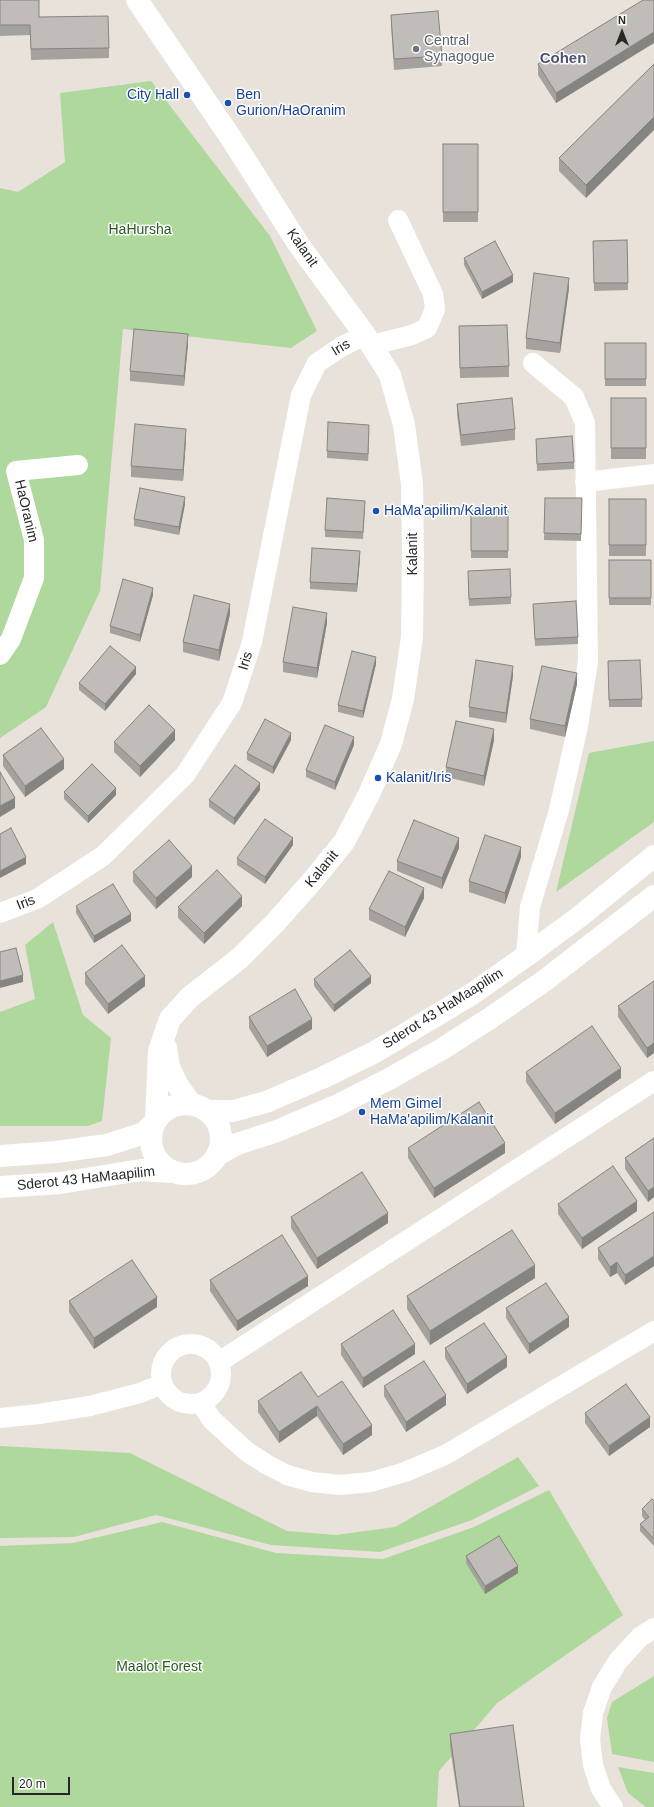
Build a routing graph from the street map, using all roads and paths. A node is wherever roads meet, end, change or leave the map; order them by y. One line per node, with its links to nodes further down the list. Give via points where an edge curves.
1 (137, 0): 3 (main road, Kalanit, via 231,138 299,245)
2 (398, 220): 3 (street, Iris, via 433,294 434,309 427,328 412,335)
3 (368, 340): 11 (street, Iris, via 341,347 316,363 301,395 252,642 232,703 185,775 103,856 37,899); 13 (main road, Kalanit, via 390,375 404,425 412,484 412,637 403,699 391,744 344,842 275,923 240,958 190,997 170,1019)
4 (533, 363): 7 (street, via 574,397 584,423)
5 (78, 465): 8 (street, HaOranim, via 16,470 34,540 34,578 11,639)
6 (654, 474): 7 (street)
7 (585, 482): 12 (street, via 588,662 578,726 559,810 530,907)
8 (0, 655)
9 (654, 856): 12 (main road, Sderot 43 HaMaapilim)
10 (654, 896): 17 (main road, via 544,981 442,1049 336,1106 277,1131 237,1144)
11 (0, 913)
12 (526, 956): 15 (main road, Sderot 43 HaMaapilim, via 426,1022 375,1052 322,1078 233,1111)
13 (165, 1031): 15 (main road, via 170,1067 177,1084); 16 (main road, Kalanit, via 159,1051)
14 (654, 1081): 22 (street)
15 (199, 1108): 16 (main road, via 181,1104 163,1112); 17 (main road, via 214,1118 219,1126 221,1146)
16 (155, 1121): 18 (main road, via 144,1133 107,1145); 19 (main road, via 150,1134 150,1146 155,1157)
17 (218, 1155): 19 (main road, via 203,1170 192,1174 181,1175)
18 (0, 1156)
19 (171, 1172): 20 (main road, Sderot 43 HaMaapilim, via 141,1170 67,1182)
20 (0, 1187)
21 (654, 1331): 24 (street, via 445,1455 406,1472 371,1482 340,1485 312,1482 288,1475 246,1451 212,1420)
22 (219, 1362): 23 (street, via 205,1347 181,1345 164,1360 160,1374); 24 (street, via 220,1384 212,1395)
23 (162, 1384): 24 (street, via 177,1401); 25 (street, via 140,1393 90,1406)
24 (201, 1403)
25 (0, 1418)
26 (654, 1628): 27 (street, via 640,1637 618,1661 602,1687 593,1713 590,1739 593,1765 601,1789)
27 (613, 1807)

